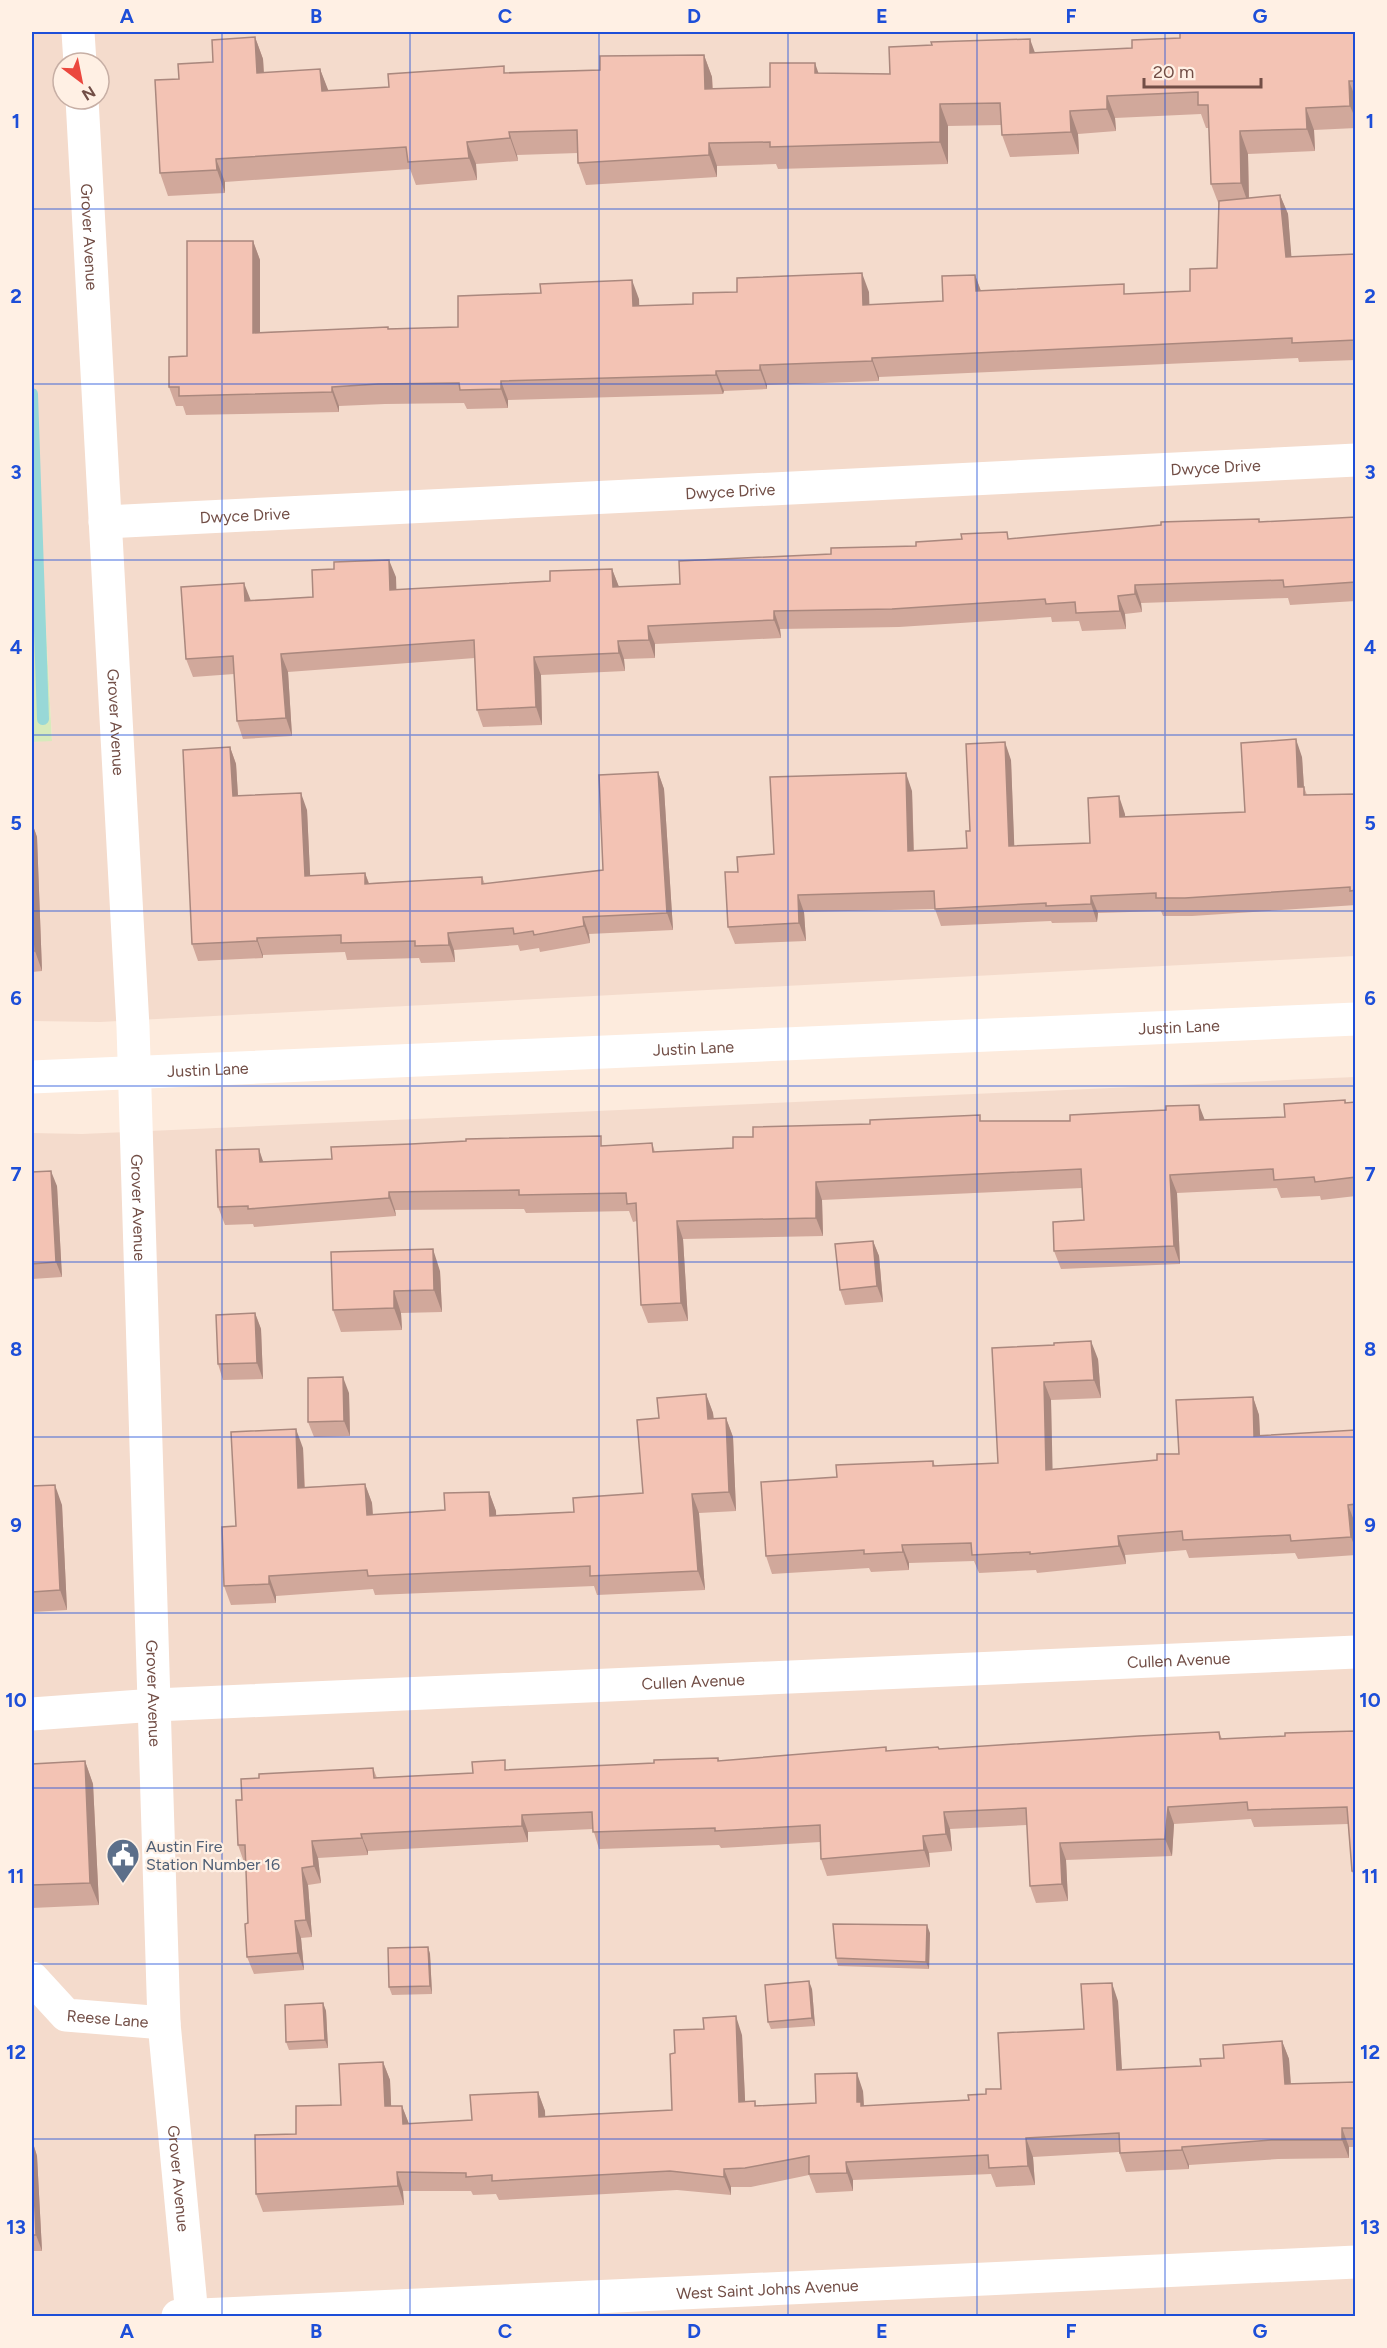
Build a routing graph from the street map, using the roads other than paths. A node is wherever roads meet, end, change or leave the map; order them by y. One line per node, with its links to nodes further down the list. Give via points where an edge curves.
1 (78, 32): 2 (street)
2 (79, 51)
3 (82, 111): 5 (street, Grover Avenue)
4 (1356, 460): 5 (street, Dwyce Drive)
5 (105, 522): 7 (street, Grover Avenue)
6 (1356, 1019): 7 (street, Justin Lane)
7 (134, 1074): 8 (street, Justin Lane); 10 (street, Grover Avenue)
8 (32, 1077)
9 (1356, 1652): 10 (street, Cullen Avenue)
10 (155, 1705): 11 (street, Cullen Avenue); 13 (street, Grover Avenue)
11 (32, 1714)
12 (32, 1978): 13 (street, Reese Lane, via 66,2015)
13 (164, 2023): 16 (street, Grover Avenue)
14 (1356, 2262): 16 (street, West Saint Johns Avenue)
15 (178, 2316): 16 (street, West Saint Johns Avenue)
16 (192, 2316)

